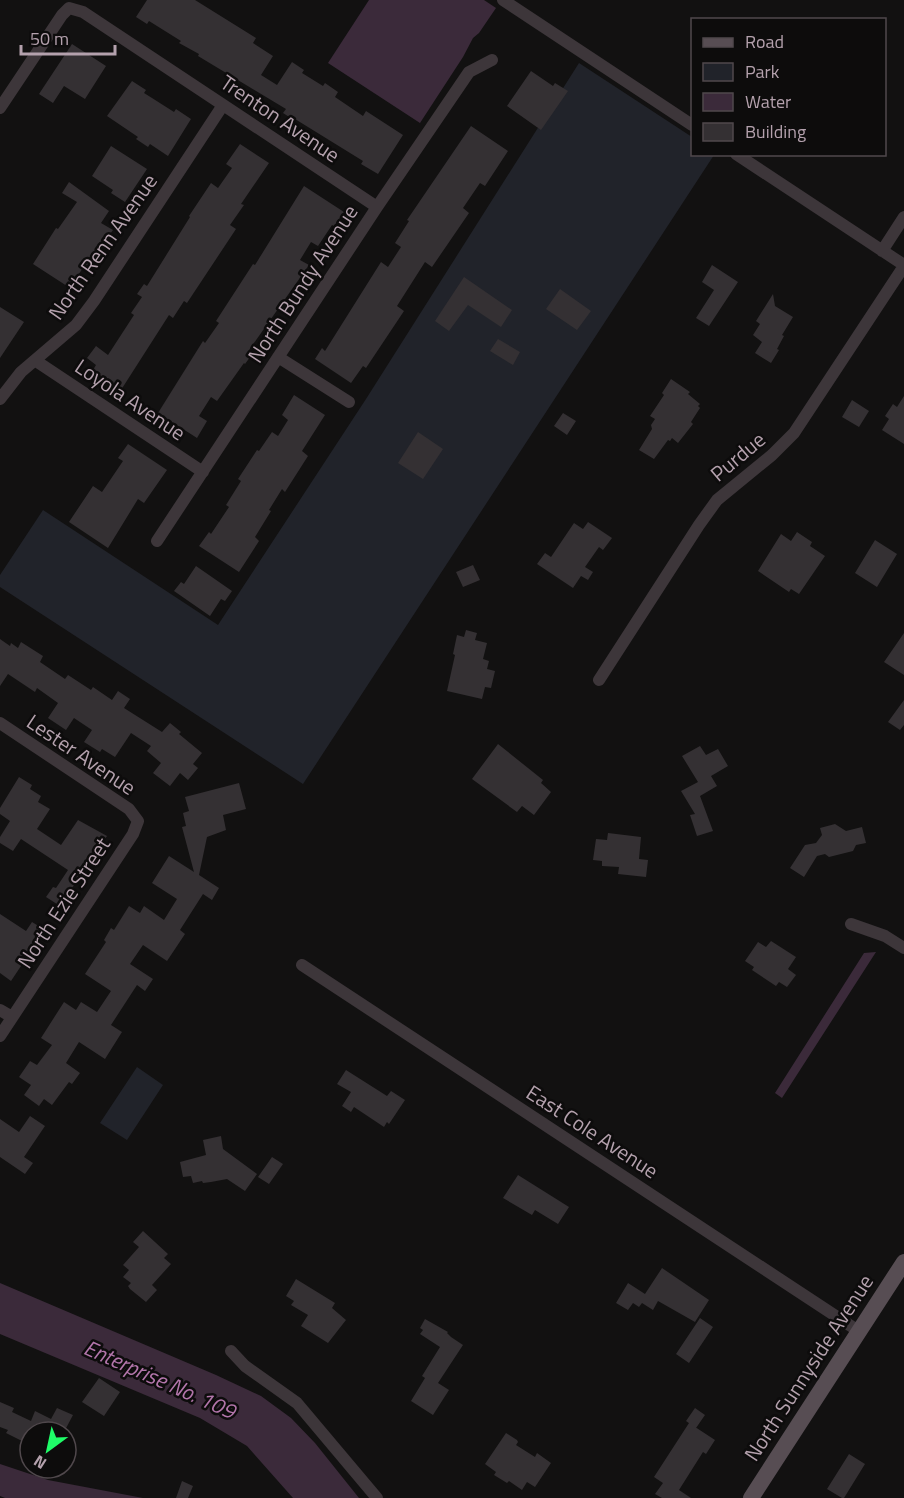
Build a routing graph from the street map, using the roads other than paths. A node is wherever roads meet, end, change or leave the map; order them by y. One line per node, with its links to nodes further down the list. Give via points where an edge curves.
1 (503, 0): 5 (street)
2 (492, 60): 7 (street, North Bundy Avenue, via 469,72)
3 (223, 105): 4 (street, Trenton Avenue, via 83,12 69,8); 7 (street, Trenton Avenue); 12 (street, North Renn Avenue, via 94,301 76,325)
4 (0, 108)
5 (691, 124)
6 (739, 156): 9 (street)
7 (377, 207): 11 (street, North Bundy Avenue)
8 (904, 217): 9 (street)
9 (882, 251): 10 (street)
10 (904, 265): 17 (street, Purdue, via 794,433 717,500)
11 (278, 357): 14 (street); 15 (street, North Bundy Avenue)
12 (36, 361): 13 (street, North Renn Avenue, via 21,372); 15 (street, Loyola Avenue)
13 (0, 399)
14 (349, 402)
15 (203, 472): 16 (street, North Bundy Avenue)
16 (158, 541)
17 (599, 680)
18 (0, 723): 19 (street, Lester Avenue, via 129,808)
19 (138, 821): 24 (street, North Ezie Street)
20 (851, 924): 21 (street, via 885,936)
21 (904, 948)
22 (302, 965): 27 (street, East Cole Avenue)
23 (0, 1010): 24 (street)
24 (12, 1017): 25 (street, North Ezie Street)
25 (0, 1035)
26 (904, 1262): 27 (main road, North Sunnyside Avenue)
27 (860, 1332): 30 (main road, North Sunnyside Avenue)
28 (231, 1351): 29 (street, via 245,1366 297,1403)
29 (377, 1498)
30 (751, 1498)

